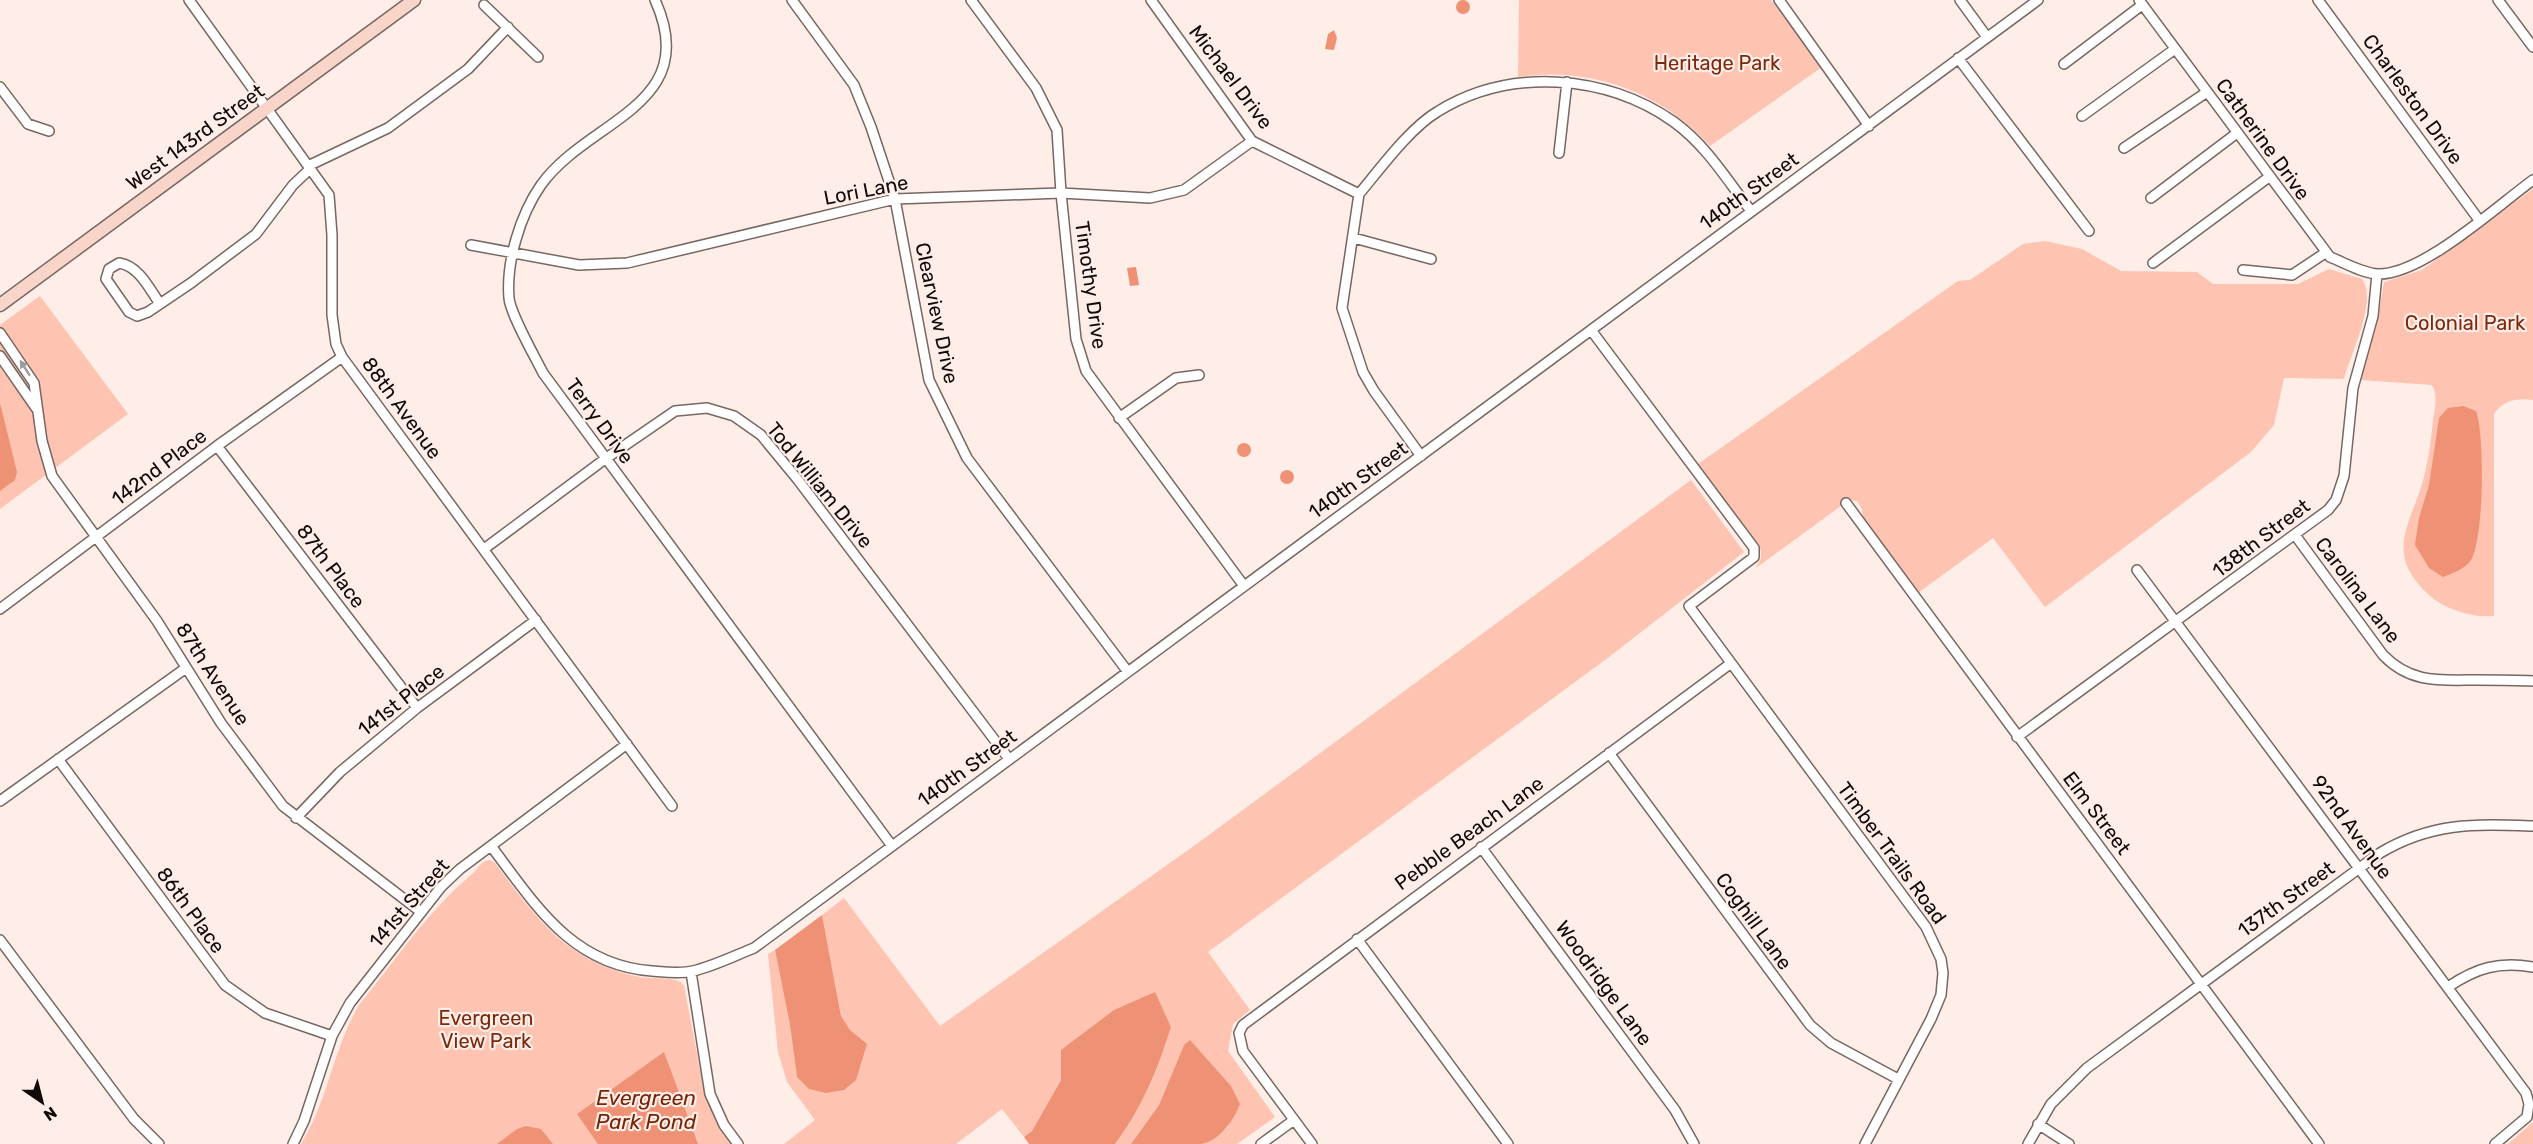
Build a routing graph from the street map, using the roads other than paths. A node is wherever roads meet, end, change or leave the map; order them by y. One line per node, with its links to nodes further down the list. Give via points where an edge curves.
1 (189, 0): 24 (street, 88th Avenue)
2 (414, 0): 24 (main road, West 143rd Street)
3 (655, 0): 45 (street, Terry Drive, via 669,45 648,96 580,147 542,184 526,212)
4 (792, 0): 38 (street, Clearview Drive, via 854,85)
5 (971, 0): 35 (street, Timothy Drive, via 1036,88 1057,130)
6 (1151, 0): 29 (street, Michael Drive)
7 (1779, 0): 26 (street)
8 (1960, 0): 15 (street)
9 (2038, 0): 15 (street, 140th Street)
10 (2318, 0): 40 (street, Charleston Drive)
11 (2498, 0): 16 (street)
12 (2141, 3): 17 (street, Catherine Drive); 20 (street)
13 (484, 5): 14 (street)
14 (508, 27): 18 (street); 32 (street, via 468,69 388,128)
15 (1987, 37): 19 (street, 140th Street)
16 (2533, 47)
17 (2175, 49): 23 (street, Catherine Drive); 25 (street)
18 (538, 57)
19 (1958, 58): 26 (street, 140th Street); 41 (street)
20 (2064, 64)
21 (1567, 82): 31 (street); 36 (street, via 1524,82 1476,93 1436,112 1395,151); 39 (street, via 1604,88 1640,101 1675,123 1710,155)
22 (0, 87): 27 (street, via 28,124)
23 (2207, 92): 28 (street, Catherine Drive); 30 (street)
24 (267, 108): 32 (street, 88th Avenue); 51 (main road, West 143rd Street)
25 (2082, 116)
26 (1869, 126): 39 (street, 140th Street)
27 (49, 131)
28 (2237, 133): 33 (street, Catherine Drive); 37 (street)
29 (1252, 141): 35 (street, Lori Lane, via 1184,190 1150,198); 36 (street, Michael Drive)
30 (2124, 148)
31 (1559, 153)
32 (310, 166): 50 (street, via 256,234); 55 (street, 88th Avenue, via 328,195 332,315)
33 (2269, 177): 44 (street, Catherine Drive); 47 (street)
34 (2533, 180): 40 (street)
35 (1060, 193): 38 (street, Lori Lane); 58 (street, Timothy Drive, via 1077,339 1086,371)
36 (1359, 194): 42 (street)
37 (2151, 198)
38 (895, 199): 45 (street, Lori Lane, via 627,263 579,266); 73 (street, Clearview Drive, via 929,380 948,423 967,458)
39 (1751, 211): 52 (street, 140th Street)
40 (2479, 219): 49 (street, via 2413,267)
41 (2089, 231)
42 (1354, 238): 46 (street); 60 (street, via 1342,308 1374,391)
43 (471, 245): 45 (street, Lori Lane)
44 (2325, 253): 48 (street, via 2292,275); 49 (street, Catherine Drive)
45 (513, 254): 61 (street, Terry Drive, via 509,300 543,373)
46 (1431, 259)
47 (2153, 263)
48 (2243, 270)
49 (2377, 274): 63 (street, 138th Street, via 2373,316 2355,372 2341,489 2328,510)
50 (160, 304): 50 (street, via 137,316 129,312 106,279 109,269 119,263 128,264)
51 (0, 305)
52 (1591, 330): 60 (street, 140th Street); 71 (street, Timber Trails Road, via 1754,548 1754,557 1689,606)
53 (0, 333): 57 (street, 87th Avenue, one-way to 53, via 34,383)
54 (0, 356): 57 (street)
55 (342, 357): 59 (street, 142nd Place); 65 (street, 88th Avenue)
56 (1199, 375): 58 (street, via 1176,378)
57 (36, 408): 64 (street, 87th Avenue, via 52,476)
58 (1119, 418): 67 (street, Timothy Drive)
59 (217, 446): 64 (street, 142nd Place); 75 (street, 87th Place)
60 (1420, 456): 67 (street, 140th Street)
61 (604, 459): 65 (street, Tod William Drive); 80 (street, Tod William Drive, via 675,411 707,408 734,416 761,435); 86 (street, Terry Drive)
62 (1846, 503): 76 (street, Elm Street)
63 (2295, 536): 70 (street, 138th Street); 74 (street, Carolina Lane, via 2383,655 2398,669 2435,682)
64 (95, 537): 68 (street, 142nd Place); 72 (street, 87th Avenue, via 158,621)
65 (484, 549): 69 (street, 88th Avenue)
66 (2137, 570): 70 (street, 92nd Avenue)
67 (1244, 586): 73 (street, 140th Street)
68 (0, 609)
69 (536, 620): 75 (street, 141st Place); 77 (street, 88th Avenue)
70 (2178, 622): 76 (street, 138th Street); 88 (street, 92nd Avenue)
71 (1730, 663): 78 (street, Pebble Beach Lane); 97 (street, Timber Trails Road, via 1935,943 1943,973 1941,995)
72 (186, 668): 79 (street); 83 (street, 87th Avenue, via 221,723)
73 (1128, 672): 80 (street, 140th Street)
74 (2533, 681)
75 (417, 708): 83 (street, 141st Place, via 340,772)
76 (2017, 737): 94 (street, Elm Street)
77 (627, 744): 82 (street, 88th Avenue); 85 (street, 141st Street)
78 (1609, 753): 87 (street, Pebble Beach Lane); 97 (street, Coghill Lane, via 1810,1025 1832,1043)
79 (58, 759): 81 (street); 96 (street, 86th Place, via 225,985 265,1013)
80 (1009, 759): 86 (street, 140th Street)
81 (0, 801)
82 (672, 806)
83 (296, 818): 89 (street, 87th Avenue)
84 (2533, 826): 88 (street, 137th Street, via 2474,824 2437,829 2396,843)
85 (491, 846): 89 (street, 141st Street, via 460,869); 93 (street, via 549,923 584,950 639,970)
86 (892, 846): 93 (street, 140th Street, via 754,948)
87 (1481, 847): 90 (street, Pebble Beach Lane); 106 (street, Woodridge Lane, via 1675,1110)
88 (2359, 868): 94 (street, 137th Street); 95 (street, 92nd Avenue)
89 (421, 912): 96 (street, 141st Street, via 350,1003)
90 (1357, 939): 98 (street, Pebble Beach Lane, via 1243,1025 1239,1039 1249,1060); 105 (street)
91 (0, 940): 100 (street, via 134,1119)
92 (2533, 968): 95 (street, via 2493,965)
93 (691, 972): 102 (street, via 710,1094)
94 (2201, 984): 99 (street, 137th Street, via 2087,1068 2061,1092); 110 (street, Elm Street)
95 (2448, 987): 111 (street, 92nd Avenue, via 2526,1093 2529,1110 2521,1125)
96 (332, 1036): 101 (street, 141st Street)
97 (1898, 1079): 107 (street, Timber Trails Road)
98 (1294, 1120): 103 (street); 104 (street)
99 (2038, 1124): 108 (street, 137th Street); 109 (street)
100 (159, 1144)
101 (293, 1144)
102 (738, 1144)
103 (1261, 1144)
104 (1312, 1144)
105 (1508, 1144)
106 (1694, 1144)
107 (1865, 1144)
108 (2028, 1144)
109 (2069, 1144)
110 (2319, 1144)
111 (2495, 1144)

